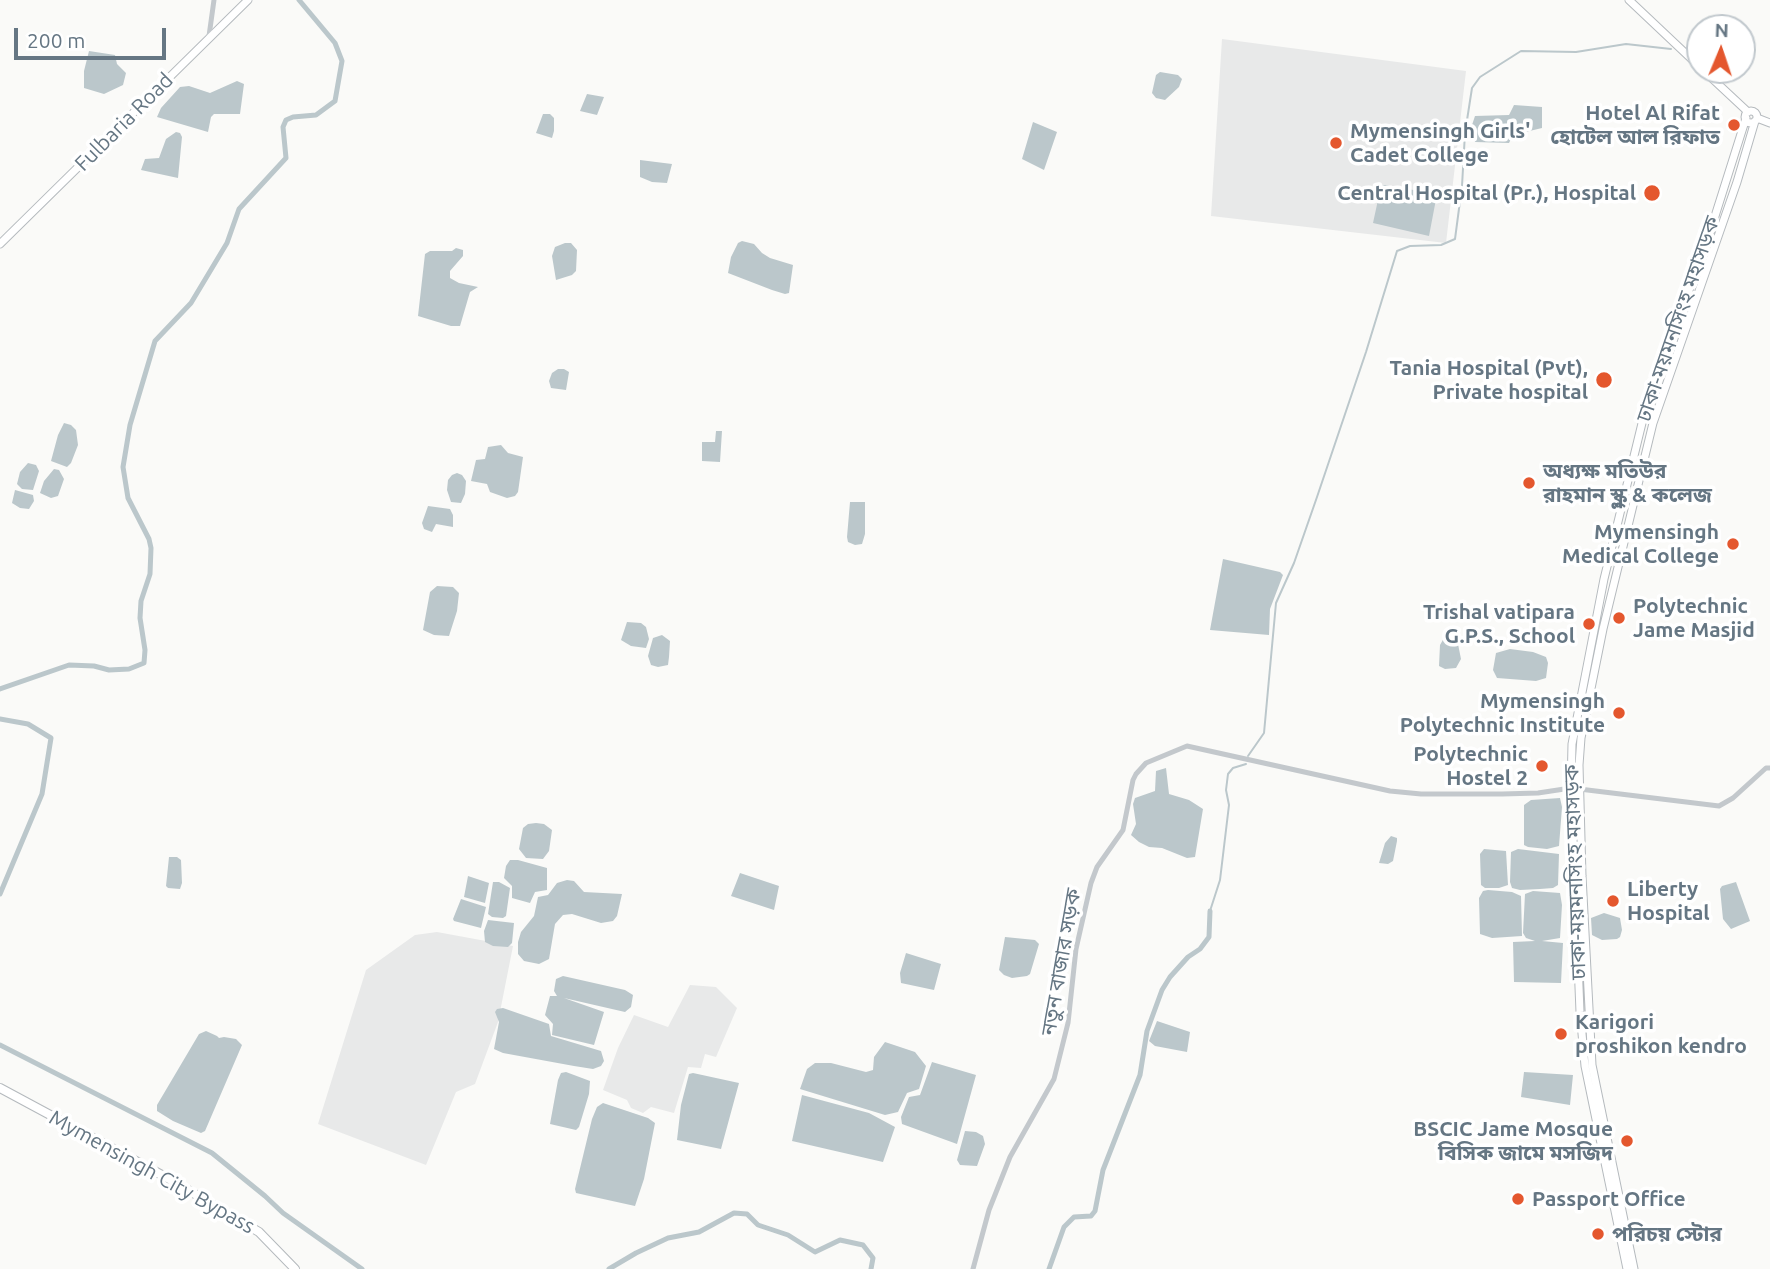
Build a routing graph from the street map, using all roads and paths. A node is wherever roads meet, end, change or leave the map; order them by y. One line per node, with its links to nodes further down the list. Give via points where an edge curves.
1 (214, 0): 4 (street)
2 (248, 0): 4 (main road, Fulbaria Road)
3 (1629, 0): 5 (main road)
4 (209, 36): 10 (main road, Fulbaria Road)
5 (1686, 54)
6 (1717, 84): 7 (main road)
7 (1747, 115): 8 (main road, via 1755,112); 12 (main road, ঢাকা-ময়মনসিংহ মহাসড়ক, via 1644,415 1577,709 1572,744)
8 (1756, 120): 9 (main road); 12 (main road, ঢাকা-ময়মনসিংহ মহাসড়ক, via 1653,423 1584,716)
9 (1770, 123)
10 (0, 244)
11 (1770, 768): 12 (street, নতুন বাজার সড়ক, via 1719,806)
12 (1575, 789): 15 (street, নতুন বাজার সড়ক, via 1502,794 1390,791 1186,746 1146,763 1133,780 1123,831 1097,867 1088,893 1068,1023 1054,1079 1010,1157); 16 (main road, ঢাকা-ময়মনসিংহ মহাসড়ক, via 1585,1066); 17 (main road, ঢাকা-ময়মনসিংহ মহাসড়ক, via 1592,1065)
13 (0, 1088): 14 (highway, Mymensingh City Bypass, via 259,1232)
14 (295, 1269)
15 (973, 1269)
16 (1627, 1269)
17 (1634, 1269)

